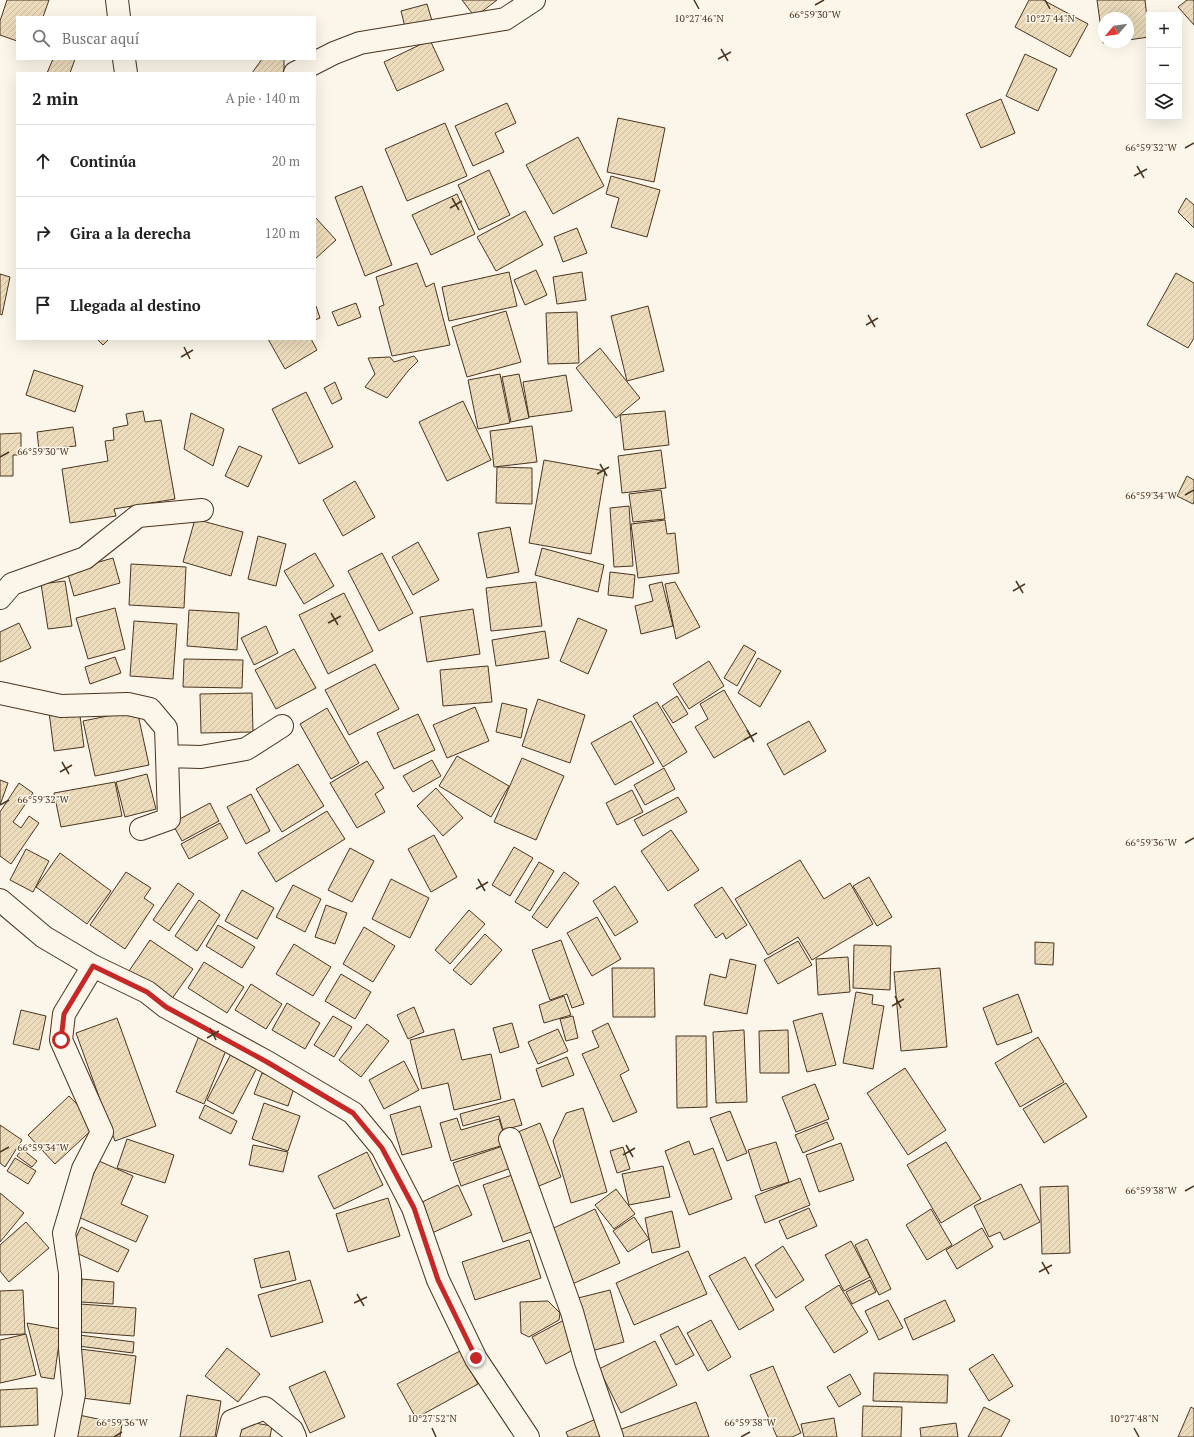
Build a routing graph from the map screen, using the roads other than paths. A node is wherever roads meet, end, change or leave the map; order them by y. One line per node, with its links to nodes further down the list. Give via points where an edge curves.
1 (117, 0): 3 (street)
2 (534, 0): 6 (street, via 505,19 360,43)
3 (119, 16)
4 (124, 60): 5 (street)
5 (126, 72)
6 (297, 72)
7 (202, 510): 8 (street, via 138,516 85,558 12,584)
8 (0, 598)
9 (0, 693): 11 (street, via 61,706 128,704 150,710 166,728)
10 (282, 726): 11 (street, via 246,749 201,757)
11 (167, 756): 12 (street, via 169,819)
12 (141, 829)
13 (0, 900): 14 (street, via 44,937)
14 (93, 966): 16 (street, via 64,1014 61,1040 102,1132 84,1169 64,1233 70,1273 70,1349 74,1394); 19 (street, via 147,992 166,1007 353,1113 382,1148 414,1208 438,1280 476,1358)
15 (510, 1139): 20 (street, via 572,1312)
16 (66, 1437)
17 (228, 1437): 18 (street, via 232,1421 264,1408 292,1430)
18 (295, 1437)
19 (528, 1437)
20 (612, 1437)

